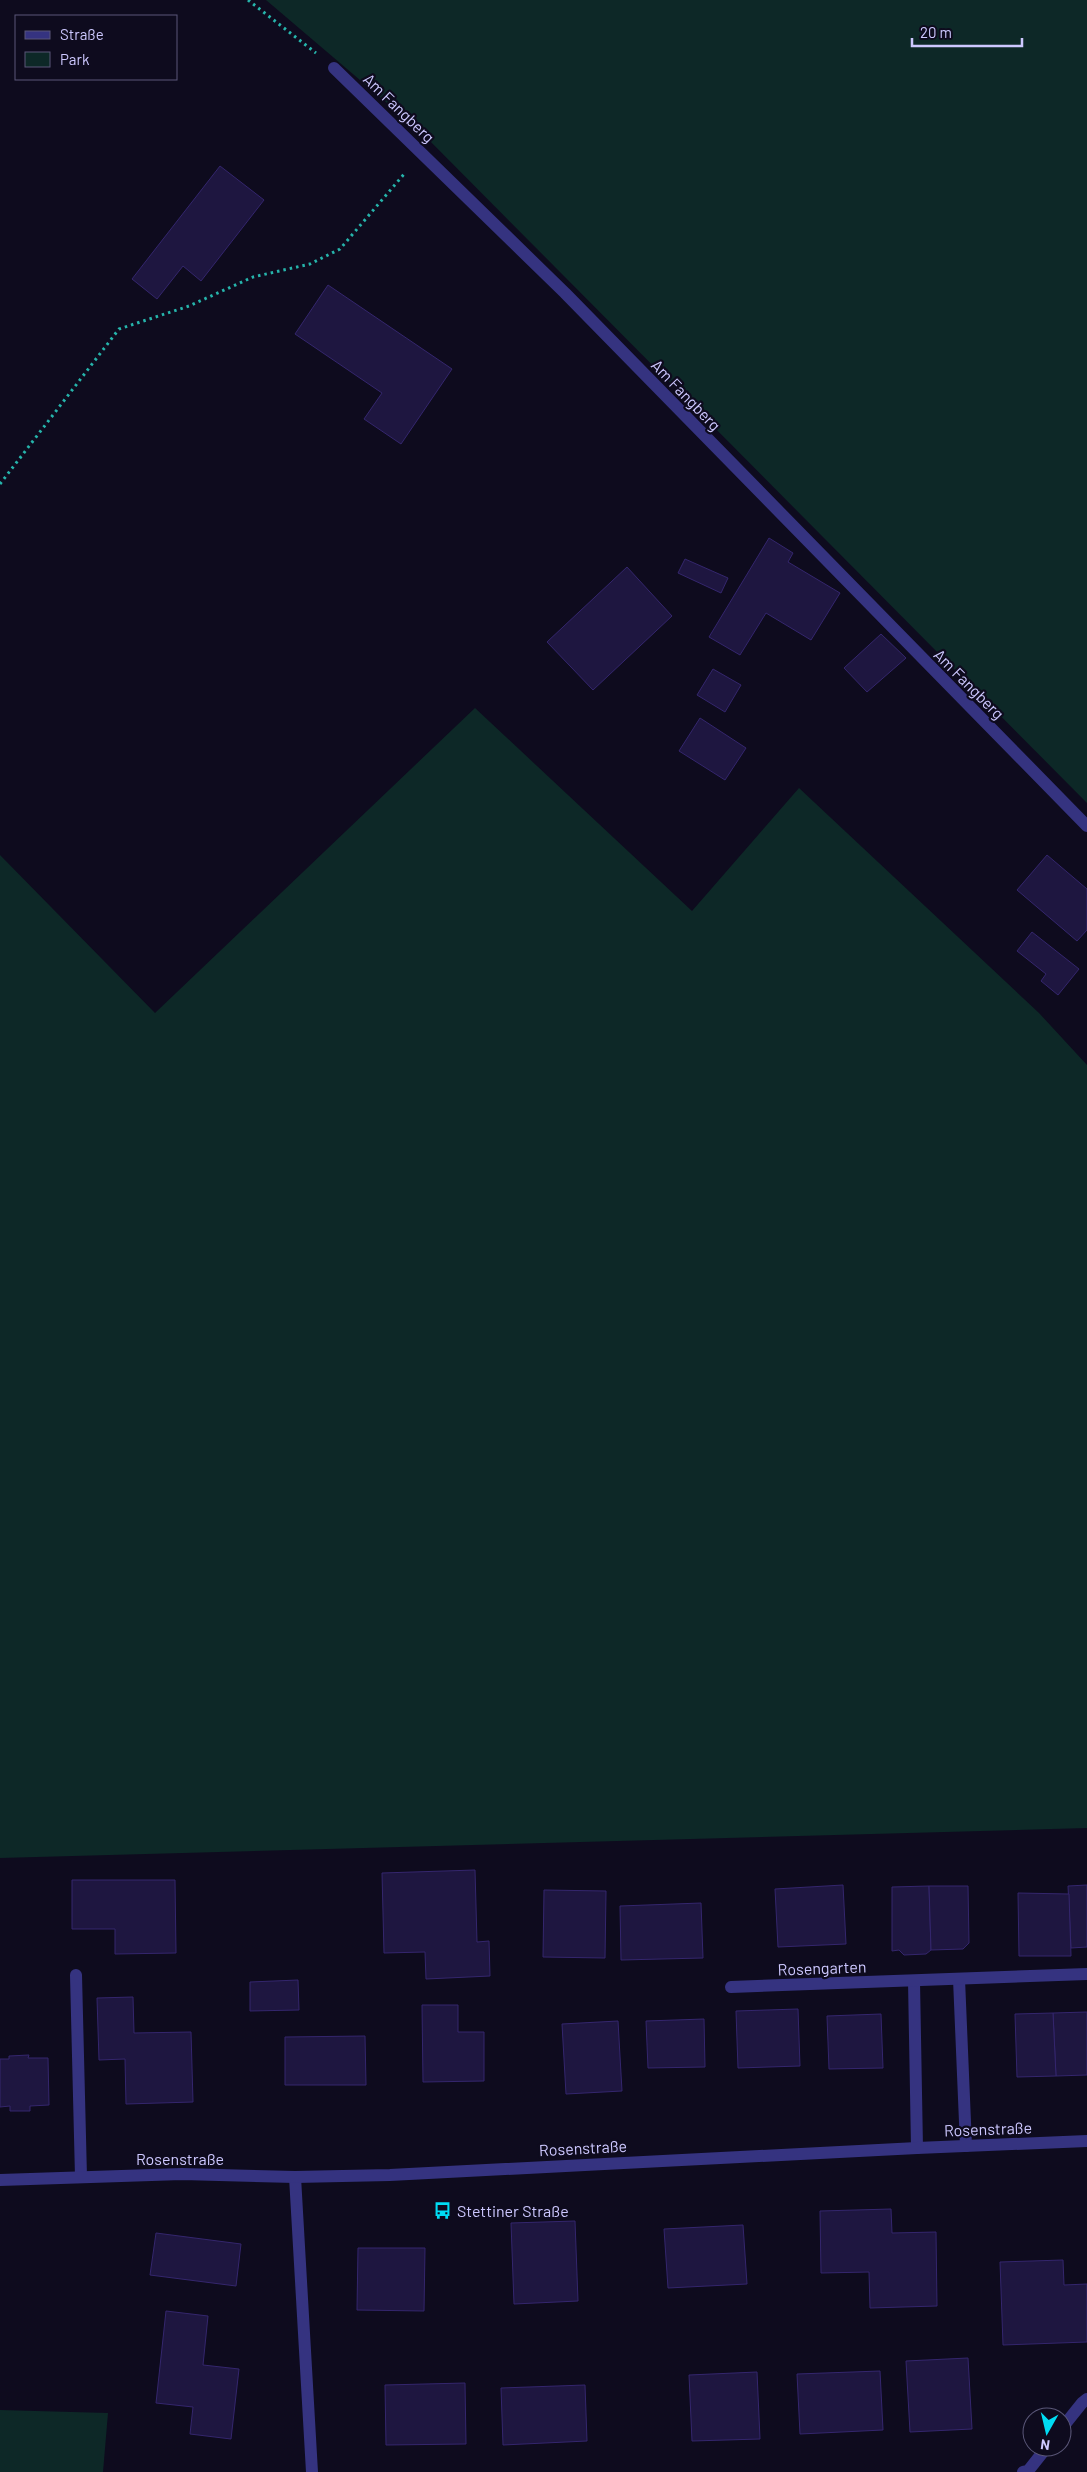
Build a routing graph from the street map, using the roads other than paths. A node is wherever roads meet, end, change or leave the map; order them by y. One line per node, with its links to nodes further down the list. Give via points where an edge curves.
1 (334, 68): 2 (street, Am Fangberg, via 564,293)
2 (1087, 826)
3 (76, 1974): 11 (street)
4 (1087, 1974): 5 (street, Rosengarten)
5 (959, 1979): 6 (street, Rosengarten); 9 (street)
6 (914, 1981): 7 (street, Rosengarten); 10 (street)
7 (731, 1987)
8 (1087, 2141): 9 (street, Rosenstraße)
9 (966, 2146): 10 (street, Rosenstraße)
10 (917, 2148): 12 (street, Rosenstraße)
11 (81, 2177): 12 (street, Rosenstraße, via 182,2174); 13 (street, Rosenstraße)
12 (295, 2177): 17 (street)
13 (0, 2180)
14 (1087, 2399): 15 (street)
15 (1072, 2416)
16 (1039, 2457): 18 (street, via 1028,2471)
17 (312, 2472)
18 (1023, 2472)

